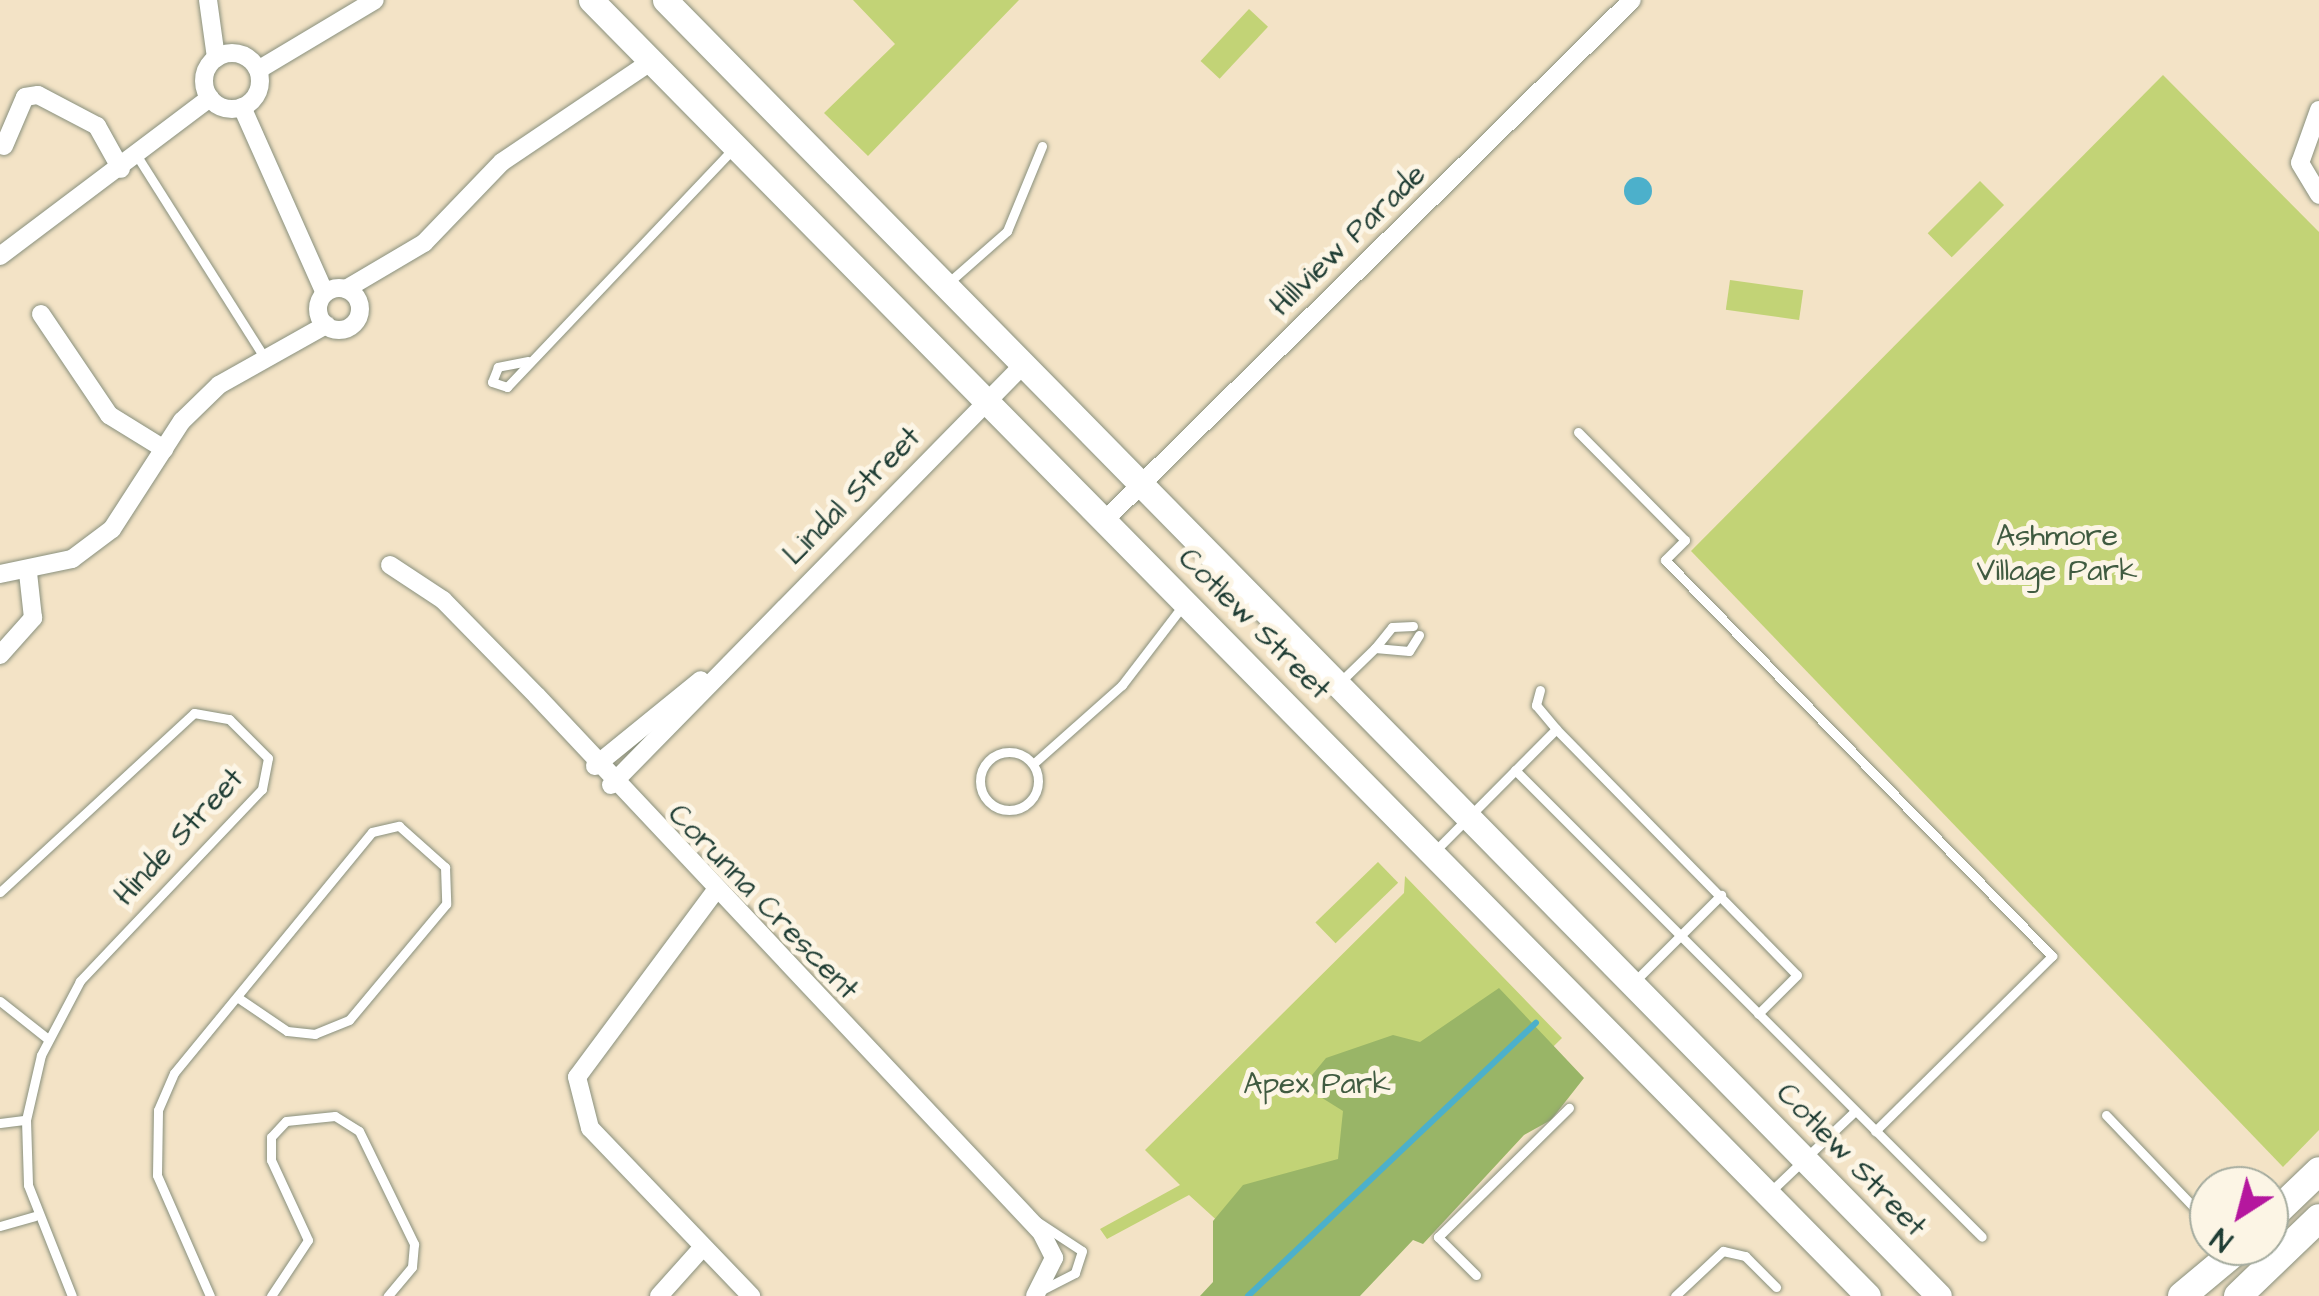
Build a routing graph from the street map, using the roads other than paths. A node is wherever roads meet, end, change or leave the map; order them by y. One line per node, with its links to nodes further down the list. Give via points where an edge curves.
1 (208, 0): 6 (street)
2 (375, 0): 8 (street)
3 (665, 0): 19 (main road, Cotlew Street)
4 (1632, 0): 30 (street, Hillview Parade)
5 (597, 2): 7 (main road, Cotlew Street)
6 (216, 58): 8 (street, via 244,56); 9 (street, via 204,78)
7 (652, 62): 13 (main road, Cotlew Street); 20 (street, via 502,162 424,243)
8 (258, 70): 10 (street, via 258,90)
9 (210, 98): 10 (street); 15 (street)
10 (242, 107): 21 (street)
11 (2319, 110): 17 (street, via 2300,162)
12 (4, 146): 16 (street, via 25,97 38,95 97,126)
13 (736, 146): 25 (lane); 27 (main road, Cotlew Street)
14 (1042, 146): 19 (lane, via 1007,231)
15 (138, 156): 16 (street); 24 (lane)
16 (121, 169): 18 (street)
17 (2319, 195)
18 (0, 256)
19 (946, 286): 26 (main road, Cotlew Street)
20 (346, 289): 21 (street); 23 (street, via 360,305 356,320)
21 (325, 294): 23 (street, via 318,312)
22 (41, 314): 29 (street, via 109,415)
23 (326, 325): 24 (street)
24 (264, 357): 29 (street, via 219,384)
25 (528, 361)
26 (1022, 366): 27 (street, Lindal Street); 30 (main road, Cotlew Street)
27 (987, 400): 31 (main road, Cotlew Street); 38 (street, Lindal Street)
28 (1578, 432): 62 (lane, via 1686,540 1665,560 2052,956)
29 (164, 449): 33 (street, via 112,529 72,559)
30 (1139, 483): 31 (street, Hillview Parade); 39 (main road, Cotlew Street)
31 (1105, 520): 35 (main road, Cotlew Street)
32 (390, 565): 43 (street, Corunna Crescent, via 443,600)
33 (28, 573): 34 (street); 37 (street, via 34,618)
34 (0, 574)
35 (1186, 602): 42 (lane, via 1122,685); 47 (main road, Cotlew Street)
36 (1375, 648): 36 (lane, via 1409,651 1416,631 1392,627); 39 (lane)
37 (0, 655)
38 (721, 665): 43 (street, Lindal Street); 45 (street, Lindal Street)
39 (1338, 684): 46 (main road, Cotlew Street)
40 (1540, 690): 41 (lane, via 1536,705)
41 (1556, 728): 44 (lane); 50 (lane)
42 (1033, 764): 42 (lane, via 1038,782 1028,804 1004,810 986,799 980,779 991,758 1017,753)
43 (595, 766): 45 (street, Corunna Crescent)
44 (1516, 770): 46 (lane); 51 (lane)
45 (611, 785): 49 (street, Corunna Crescent)
46 (1468, 818): 47 (lane); 52 (main road, Cotlew Street)
47 (1435, 852): 65 (main road, Cotlew Street)
48 (0, 892): 56 (lane, Hinde Street, via 194,713 229,719 268,758 262,789 94,964)
49 (713, 894): 69 (street, Corunna Crescent); 73 (street, via 577,1077 590,1128)
50 (1721, 895): 51 (lane); 55 (lane, via 1797,974)
51 (1681, 936): 52 (lane); 55 (lane)
52 (1633, 983): 63 (main road, Cotlew Street)
53 (237, 997): 53 (lane, via 372,832 399,826 445,867 446,904 349,1020 315,1034 286,1031); 79 (lane, via 174,1073 155,1132 157,1175)
54 (0, 1001): 56 (lane)
55 (1758, 1014): 58 (lane)
56 (48, 1039): 60 (lane, Hinde Street)
57 (1568, 1108): 75 (lane, via 1438,1237)
58 (1855, 1111): 62 (lane); 63 (lane)
59 (2106, 1115): 67 (lane)
60 (26, 1120): 61 (lane); 68 (lane, Hinde Street)
61 (0, 1123)
62 (1875, 1131): 72 (lane)
63 (1805, 1160): 65 (lane); 86 (main road, Cotlew Street)
64 (2319, 1171): 66 (main road)
65 (1768, 1194): 85 (main road, Cotlew Street)
66 (2289, 1200)
67 (2189, 1202)
68 (35, 1216): 71 (lane); 78 (lane, Hinde Street)
69 (1028, 1218): 77 (street, Corunna Crescent, via 1054,1258); 77 (lane, via 1072,1236 1082,1251 1075,1272)
70 (2319, 1218): 88 (main road)
71 (0, 1226)
72 (1982, 1237)
73 (702, 1248): 82 (street); 83 (street)
74 (2216, 1266): 87 (main road)
75 (1476, 1275)
76 (1776, 1287): 84 (lane, via 1745,1256 1724,1251)
77 (1037, 1294)
78 (72, 1296)
79 (210, 1296)
80 (271, 1296): 81 (lane, via 308,1240 271,1160 271,1137 286,1121 336,1116 359,1131 414,1244 412,1267)
81 (388, 1296)
82 (659, 1296)
83 (751, 1296)
84 (1675, 1296)
85 (1868, 1296)
86 (1939, 1296)
87 (2182, 1296)
88 (2238, 1296)

